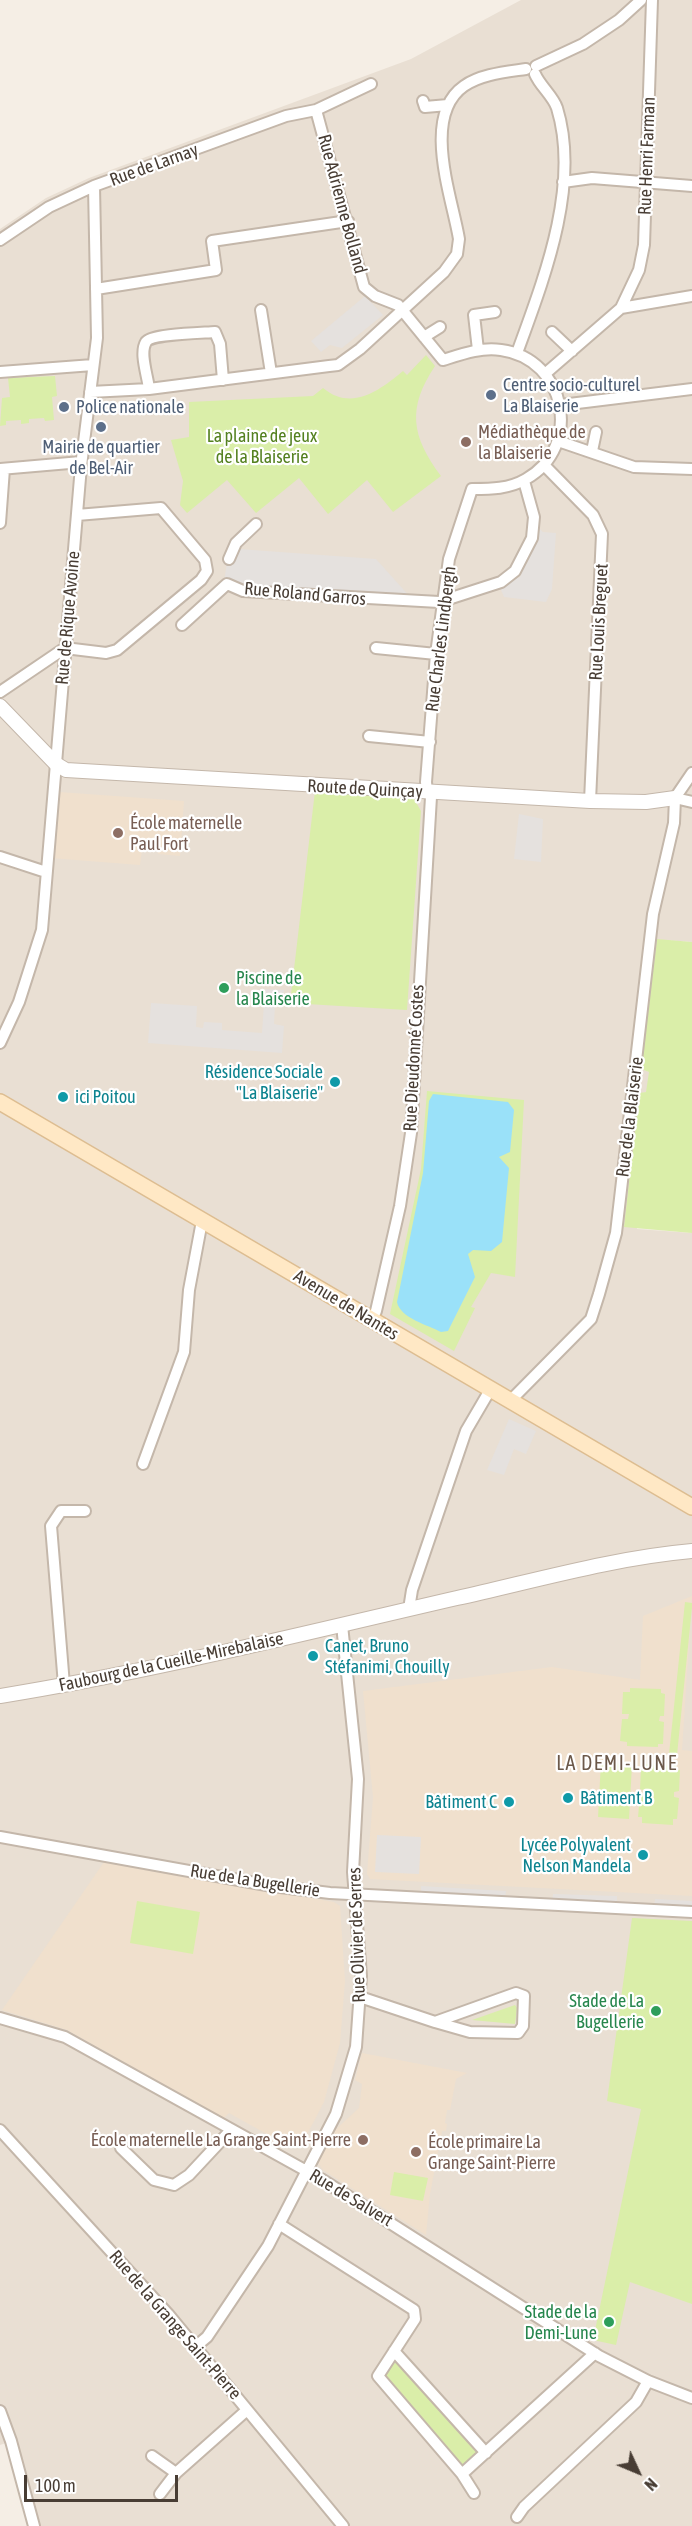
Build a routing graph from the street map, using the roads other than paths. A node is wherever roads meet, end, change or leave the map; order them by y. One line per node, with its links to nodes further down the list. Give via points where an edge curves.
1 (641, 0): 3 (street, via 583,44)
2 (652, 0): 8 (street, Rue Henri Farman)
3 (532, 70): 6 (street, via 499,73 463,86); 9 (street, via 556,106 562,131)
4 (371, 84): 7 (street, Rue de Larnay)
5 (423, 101): 6 (street, via 425,107)
6 (448, 105): 18 (street, via 441,126 441,145 459,239 457,254)
7 (316, 110): 10 (street, Rue de Larnay, via 286,116); 12 (street, Rue Adrienne Bolland)
8 (647, 181): 9 (street, via 592,178); 11 (street); 16 (street, Rue Henri Farman, via 639,270)
9 (563, 182): 25 (street, via 552,254)
10 (94, 186): 13 (street, Rue de Larnay, via 49,207); 14 (street, Rue de Rique Avoine)
11 (692, 186)
12 (348, 222): 14 (street, via 212,241 216,270); 18 (street, Rue Adrienne Bolland, via 364,287)
13 (0, 240)
14 (96, 289): 26 (street, Rue de Rique Avoine)
15 (692, 296): 16 (street)
16 (621, 308): 24 (street)
17 (261, 310): 28 (street)
18 (404, 311): 22 (street); 28 (street, via 338,365)
19 (495, 312): 23 (street, via 474,315)
20 (440, 327): 22 (street)
21 (552, 332): 24 (street)
22 (424, 337): 23 (street, via 443,360)
23 (478, 350): 25 (street)
24 (572, 351): 29 (street)
25 (517, 353): 29 (street)
26 (93, 365): 27 (street); 33 (street, Rue de Rique Avoine)
27 (0, 372)
28 (271, 373): 30 (street)
29 (546, 374): 34 (street)
30 (223, 380): 31 (street); 31 (street, via 220,344 214,332 164,336 150,338 144,349)
31 (149, 389): 33 (street)
32 (692, 389): 34 (street)
33 (90, 392): 38 (street, Rue de Rique Avoine)
34 (561, 405): 36 (street)
35 (596, 432): 37 (street)
36 (558, 441): 37 (street); 39 (street)
37 (592, 451): 41 (street, via 634,466)
38 (81, 462): 40 (street); 43 (street, Rue de Rique Avoine)
39 (544, 465): 42 (street); 60 (street, Rue Louis Breguet, via 593,515 602,534)
40 (2, 469): 44 (street)
41 (692, 469)
42 (524, 481): 47 (street, Rue Charles Lindbergh, via 495,489 472,489 449,559); 47 (street, via 534,517 532,538 515,571 501,582)
43 (77, 515): 49 (street, Rue de Rique Avoine); 49 (street, via 161,508 205,560 207,571 117,650 106,653)
44 (0, 523)
45 (256, 524): 46 (street, Rue Roland Garros, via 236,543)
46 (229, 559)
47 (444, 602): 48 (street, Rue Roland Garros, via 243,591 227,584); 51 (street, Rue Charles Lindbergh)
48 (182, 625)
49 (65, 648): 52 (street); 56 (street, Rue de Rique Avoine)
50 (376, 648): 51 (street)
51 (436, 654): 55 (street, Rue Charles Lindbergh)
52 (0, 692)
53 (0, 706): 56 (street)
54 (369, 736): 55 (street)
55 (430, 742): 58 (street, Rue Charles Lindbergh)
56 (56, 764): 58 (street, Route de Quinçay, via 66,770 163,778); 63 (street, Rue de Rique Avoine)
57 (692, 773): 59 (street)
58 (427, 792): 60 (street, Route de Quinçay); 67 (street, Rue Dieudonné Costes, via 431,797 411,1132 400,1206)
59 (675, 798): 60 (street, Route de Quinçay); 61 (street); 69 (street, Rue de la Blaiserie, via 674,823 653,914 616,1233 591,1318)
60 (590, 801)
61 (692, 802)
62 (0, 857): 63 (street)
63 (46, 872): 64 (street, Rue de Rique Avoine, via 42,930 19,1002)
64 (0, 1043)
65 (0, 1102): 66 (main road, Avenue de Nantes)
66 (202, 1221): 67 (main road, Avenue de Nantes); 70 (street, via 189,1290 184,1352)
67 (371, 1321): 68 (main road, Avenue de Nantes)
68 (490, 1390): 69 (main road, Avenue de Nantes); 76 (street, via 466,1431)
69 (510, 1401): 71 (main road, Avenue de Nantes)
70 (143, 1464)
71 (692, 1507)
72 (85, 1511): 78 (street, via 61,1511 51,1526)
73 (692, 1544): 75 (street)
74 (692, 1551): 75 (street)
75 (663, 1553): 76 (street)
76 (409, 1609): 77 (street, Faubourg de la Cueille-Mirebalaise)
77 (342, 1625): 78 (street, Faubourg de la Cueille-Mirebalaise); 81 (street, Rue Olivier de Serres, via 358,1779)
78 (64, 1685): 79 (street, Faubourg de la Cueille-Mirebalaise)
79 (0, 1696)
80 (0, 1837): 81 (street, Rue de la Bugellerie, via 272,1886)
81 (355, 1895): 82 (street, Rue de la Bugellerie); 83 (street, Rue Olivier de Serres)
82 (692, 1912)
83 (360, 1996): 85 (street); 89 (street, Rue Olivier de Serres, via 356,2047 343,2094)
84 (0, 2018): 87 (street, Rue de Salvert, via 65,2037)
85 (435, 2022): 85 (street, via 470,2032 518,2033 523,2026 524,1996 516,1993)
86 (0, 2130): 91 (street, Rue de la Grange Saint-Pierre)
87 (231, 2130): 88 (street, via 189,2175 174,2185 154,2180); 89 (street, Rue de Salvert)
88 (121, 2148)
89 (306, 2170): 90 (street, Rue Olivier de Serres); 93 (street, Rue de Salvert)
90 (279, 2224): 91 (street, Rue Olivier de Serres, via 251,2274 207,2337); 92 (street, via 414,2310 415,2319)
91 (195, 2347): 96 (street, Rue de la Grange Saint-Pierre)
92 (394, 2350): 98 (street); 101 (street, via 378,2376 380,2381)
93 (595, 2353): 94 (street, Rue de Salvert); 98 (street)
94 (648, 2381): 95 (street, Rue de Salvert); 104 (street, via 636,2402 524,2506)
95 (692, 2398)
96 (248, 2410): 100 (street); 106 (street, Rue de la Grange Saint-Pierre)
97 (0, 2411): 105 (street)
98 (486, 2453): 101 (street)
99 (152, 2456): 100 (street)
100 (176, 2472): 103 (street)
101 (462, 2474): 102 (street)
102 (474, 2493)
103 (160, 2494)
104 (517, 2517)
105 (34, 2526)
106 (343, 2526)

